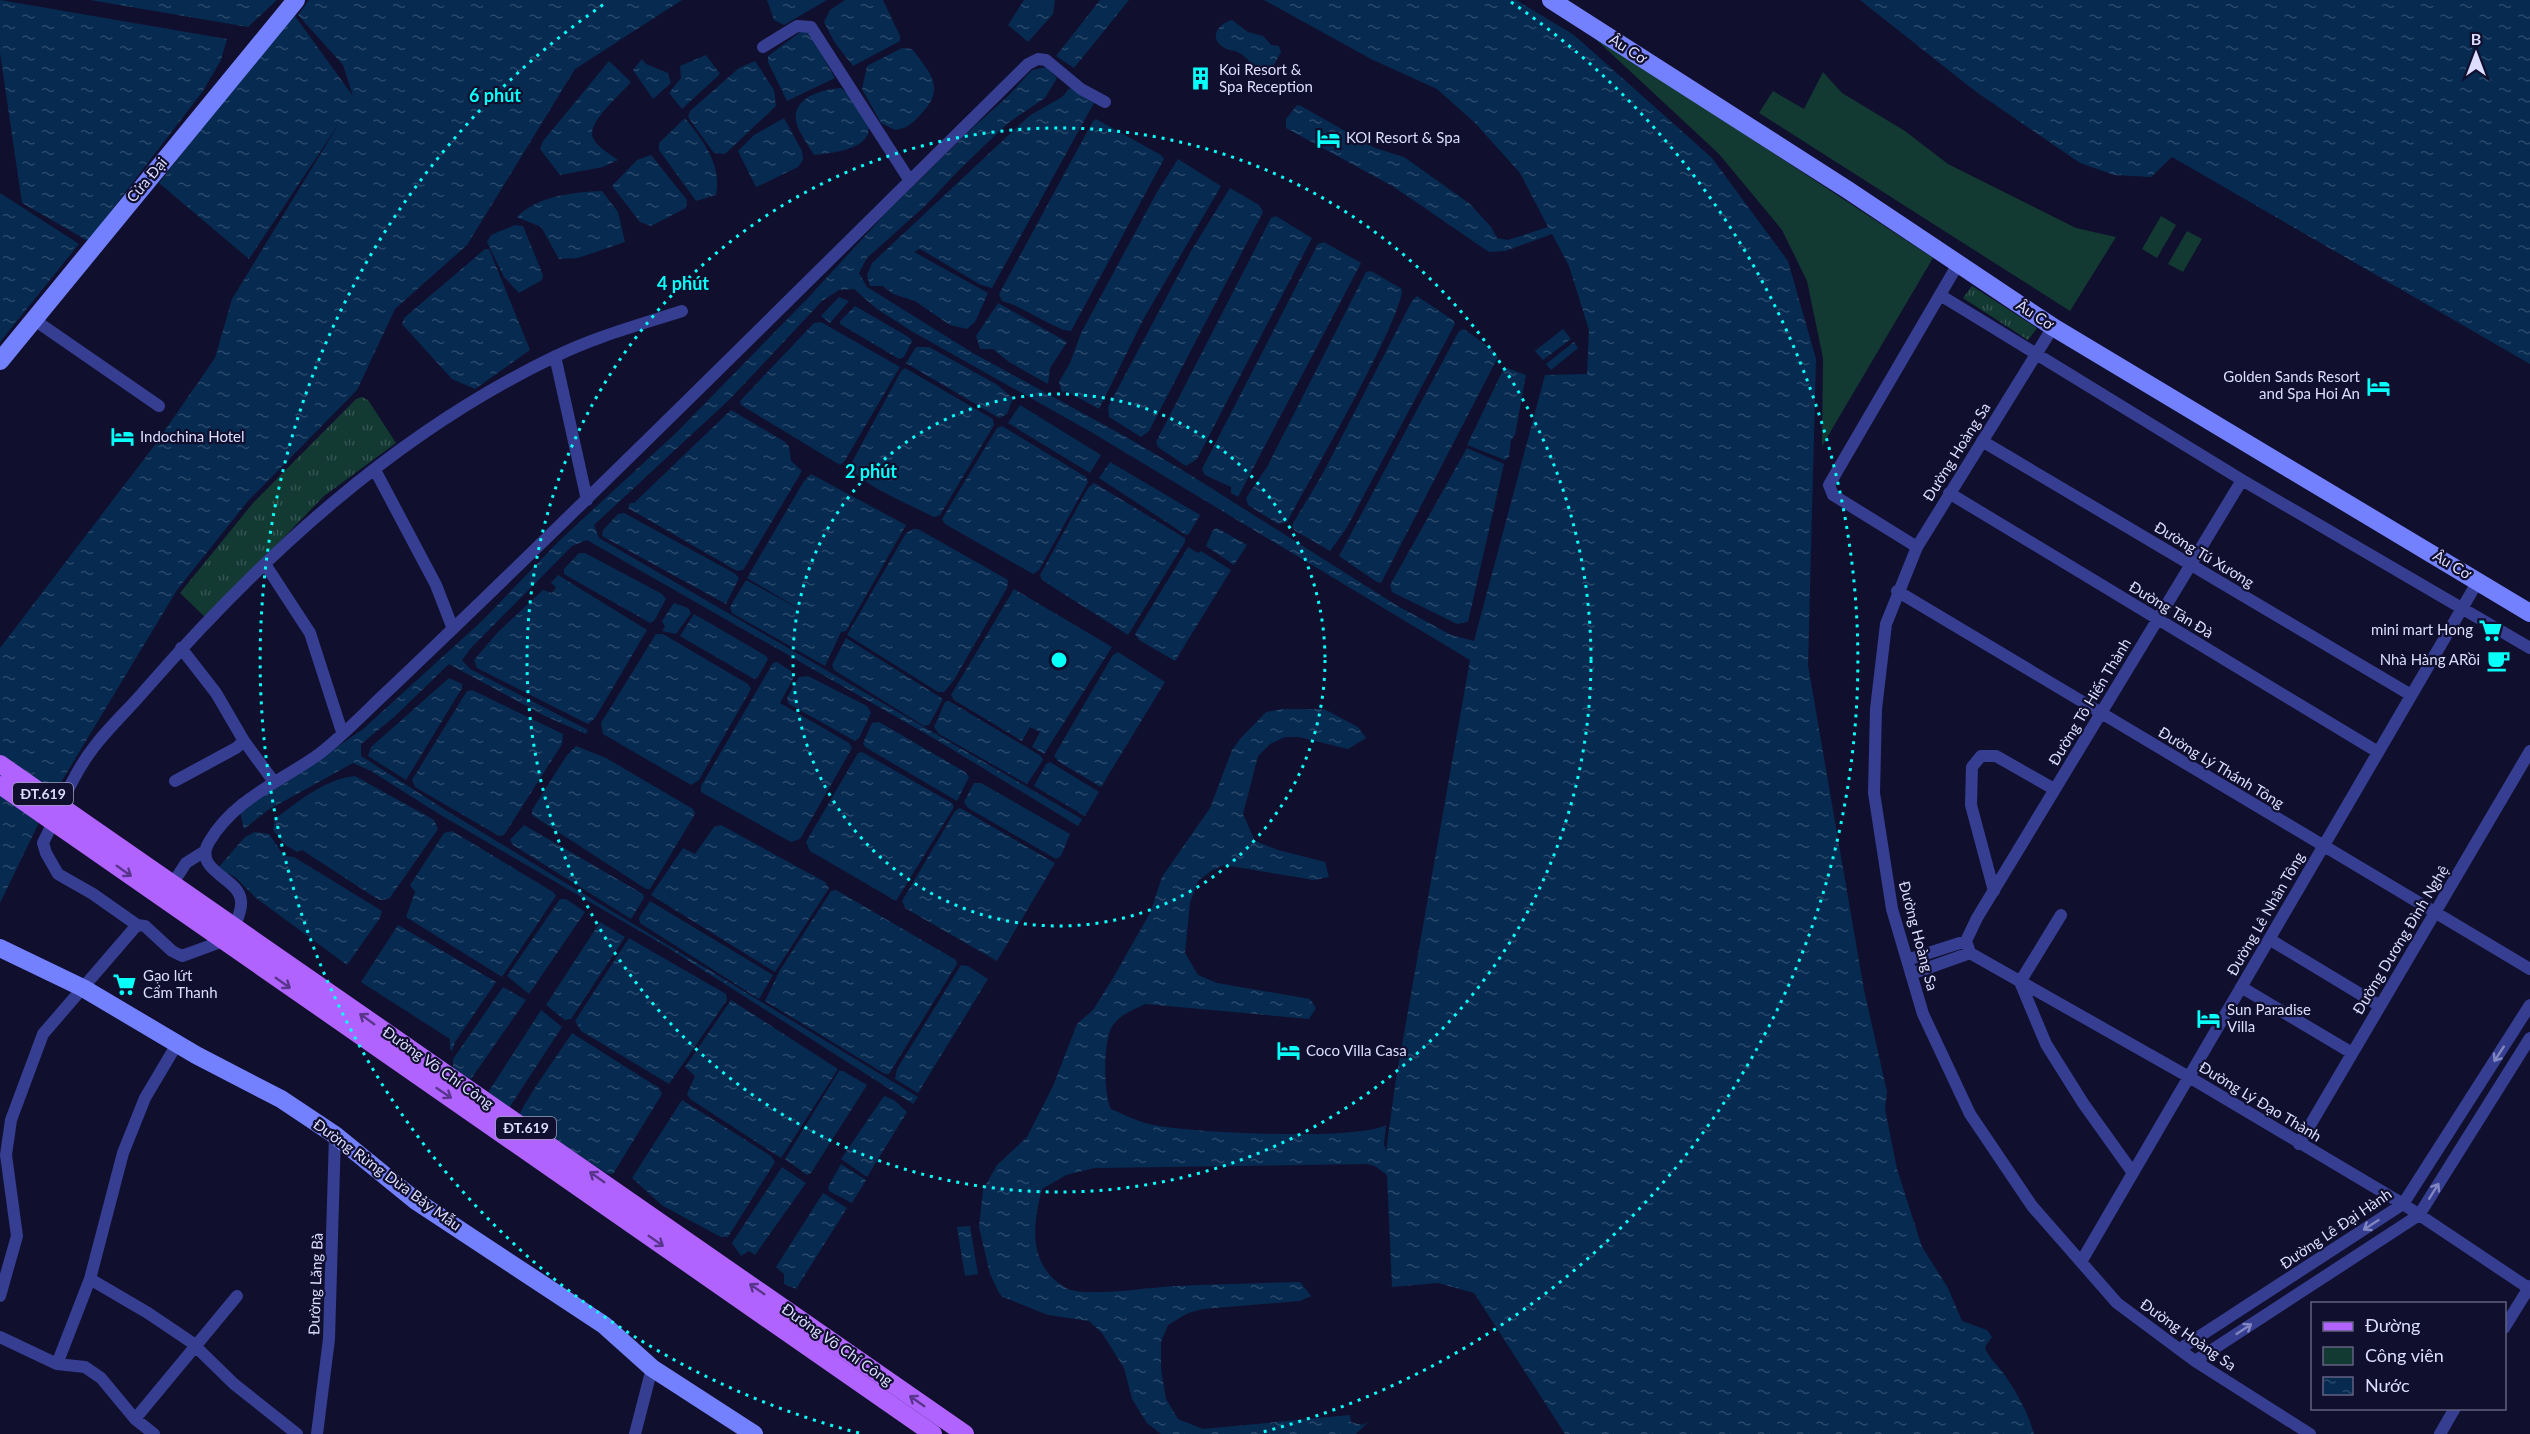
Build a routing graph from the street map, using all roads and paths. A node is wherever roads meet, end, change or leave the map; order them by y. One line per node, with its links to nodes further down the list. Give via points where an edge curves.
1 (296, 0): 9 (street, Cửa Đại)
2 (1551, 0): 6 (street, Âu Cơ)
3 (763, 47): 5 (street, via 797,26 812,27)
4 (1105, 102): 5 (street, via 1081,89 1046,60 1038,59 1028,64)
5 (910, 181): 19 (street)
6 (1958, 264): 7 (street); 10 (street, Âu Cơ)
7 (1940, 295): 11 (street); 20 (street, via 1829,485 1833,495)
8 (682, 311): 12 (street)
9 (33, 319): 13 (street, Cửa Đại); 14 (street)
10 (2053, 327): 11 (street, Đường Hoàng Sa); 23 (street, Âu Cơ)
11 (2035, 353): 15 (street, Đường Hoàng Sa); 17 (street)
12 (555, 356): 16 (street, via 471,403); 19 (street)
13 (0, 361)
14 (159, 406)
15 (1982, 441): 18 (street, Đường Hoàng Sa); 22 (street, Đường Tú Xương)
16 (375, 470): 21 (street, via 335,500); 28 (street, via 436,585)
17 (2242, 480): 22 (street, Đường Tô Hiến Thành); 25 (street)
18 (1948, 493): 20 (street, Đường Hoàng Sa); 27 (street, Đường Tản Đà)
19 (587, 500): 28 (street)
20 (1917, 547): 24 (street, Đường Hoàng Sa)
21 (265, 564): 29 (street); 33 (street, via 310,633)
22 (2190, 564): 27 (street, Đường Tô Hiến Thành); 31 (street, Đường Tú Xương)
23 (2478, 581): 25 (street, Đường Lê Nhân Tông); 26 (street, Âu Cơ)
24 (1897, 591): 32 (street, Đường Lý Thánh Tông); 55 (street, Đường Hoàng Sa, via 1886,624 1876,709 1874,793 1892,909)
25 (2463, 607): 30 (street); 31 (street, Đường Lê Nhân Tông)
26 (2530, 613)
27 (2157, 619): 32 (street, Đường Tô Hiến Thành); 36 (street, Đường Tản Đà)
28 (453, 629): 33 (street)
29 (181, 648): 34 (street, via 226,709); 49 (street, via 94,747 73,779 43,843 58,874)
30 (2530, 648)
31 (2411, 695): 36 (street, Đường Lê Nhân Tông)
32 (2100, 714): 41 (street, Đường Tô Hiến Thành); 43 (street, Đường Lý Thánh Tông)
33 (342, 732): 39 (street, via 320,753)
34 (244, 741): 38 (street); 39 (street)
35 (2530, 751): 47 (street, Đường Dương Đình Nghệ)
36 (2378, 753): 43 (street, Đường Lê Nhân Tông)
37 (0, 764): 42 (main road, Đường Võ Chí Công / ĐT.619)
38 (175, 781)
39 (274, 782): 44 (street, via 236,808)
40 (0, 785): 42 (main road, Đường Võ Chí Công / ĐT.619)
41 (2054, 789): 46 (street, Đường Tô Hiến Thành); 46 (street, via 1996,756 1981,756 1972,767 1971,805)
42 (81, 830): 45 (main road, Đường Võ Chí Công / ĐT.619); 52 (main road, Đường Võ Chí Công / ĐT.619, one-way to 52)
43 (2323, 847): 47 (street, Đường Lý Thánh Tông); 51 (street, Đường Lê Nhân Tông)
44 (205, 851): 45 (street, via 186,863); 50 (street, via 211,868 238,892 241,901)
45 (173, 883): 50 (main road, Đường Võ Chí Công / ĐT.619)
46 (1994, 891): 53 (street, Đường Tô Hiến Thành)
47 (2435, 912): 56 (street, Đường Lý Thánh Tông); 62 (street, Đường Dương Đình Nghệ)
48 (2061, 915): 58 (street)
49 (137, 925): 52 (street, via 145,926 182,956); 60 (street)
50 (235, 925): 52 (main road); 80 (main road, Đường Võ Chí Công / ĐT.619, one-way to 50)
51 (2269, 939): 59 (street, Đường Lê Nhân Tông); 62 (street)
52 (223, 941): 80 (main road, Đường Võ Chí Công / ĐT.619, one-way to 80)
53 (1968, 947): 55 (street); 57 (street); 58 (street, Đường Lý Đạo Thành)
54 (0, 948): 60 (street, Đường Rừng Dừa Bảy Mẫu)
55 (1906, 960): 57 (street, Đường Hoàng Sa)
56 (2530, 969)
57 (1911, 975): 72 (street, Đường Hoàng Sa, via 1923,1014 1970,1114 2032,1206)
58 (2020, 982): 66 (street, Đường Lý Đạo Thành); 69 (street, via 2046,1044)
59 (2241, 987): 65 (street); 66 (street, Đường Lê Nhân Tông)
60 (83, 988): 64 (street, Đường Rừng Dừa Bảy Mẫu); 75 (street, via 43,1034 11,1120 6,1155 16,1236)
61 (2530, 1005): 70 (street, Đường Lê Đại Hành, one-way to 70)
62 (2380, 1006): 65 (street, Đường Dương Đình Nghệ)
63 (2530, 1038): 71 (street, one-way to 63)
64 (177, 1044): 67 (street, Đường Rừng Dừa Bảy Mẫu, via 280,1099); 73 (street, via 145,1098 123,1153)
65 (2352, 1053): 68 (street, Đường Dương Đình Nghệ)
66 (2189, 1077): 68 (street, Đường Lý Đạo Thành); 69 (street, Đường Lê Nhân Tông)
67 (335, 1135): 84 (street, Đường Rừng Dừa Bảy Mẫu, via 416,1201 604,1325); 89 (street, Đường Lăng Bà, via 329,1339)
68 (2299, 1143): 70 (street, Đường Lý Đạo Thành)
69 (2133, 1173): 72 (street, Đường Lê Nhân Tông)
70 (2403, 1204): 71 (street, Đường Lý Đạo Thành); 81 (street, Đường Lê Đại Hành, one-way to 81)
71 (2419, 1215): 74 (street, Đường Lý Đạo Thành); 82 (street, one-way to 71)
72 (2081, 1262): 81 (street, Đường Hoàng Sa, via 2117,1303)
73 (90, 1280): 79 (street, via 148,1313); 83 (street)
74 (2530, 1287): 77 (street)
75 (0, 1296)
76 (237, 1296): 79 (street)
77 (2506, 1326)
78 (0, 1337): 83 (street)
79 (196, 1347): 86 (street); 88 (street, via 234,1384)
80 (827, 1349): 92 (main road, Đường Võ Chí Công / ĐT.619); 93 (main road, Đường Võ Chí Công / ĐT.619, one-way to 80)
81 (2180, 1349): 82 (street, Đường Hoàng Sa)
82 (2195, 1360): 94 (street, Đường Hoàng Sa)
83 (57, 1364): 86 (street, via 85,1367 101,1378)
84 (652, 1368): 90 (street); 91 (street, Đường Rừng Dừa Bảy Mẫu)
85 (2454, 1410): 95 (street)
86 (135, 1419): 87 (street)
87 (154, 1434)
88 (297, 1434)
89 (317, 1434)
90 (635, 1434)
91 (754, 1434)
92 (933, 1434)
93 (964, 1434)
94 (2310, 1434)
95 (2440, 1434)

